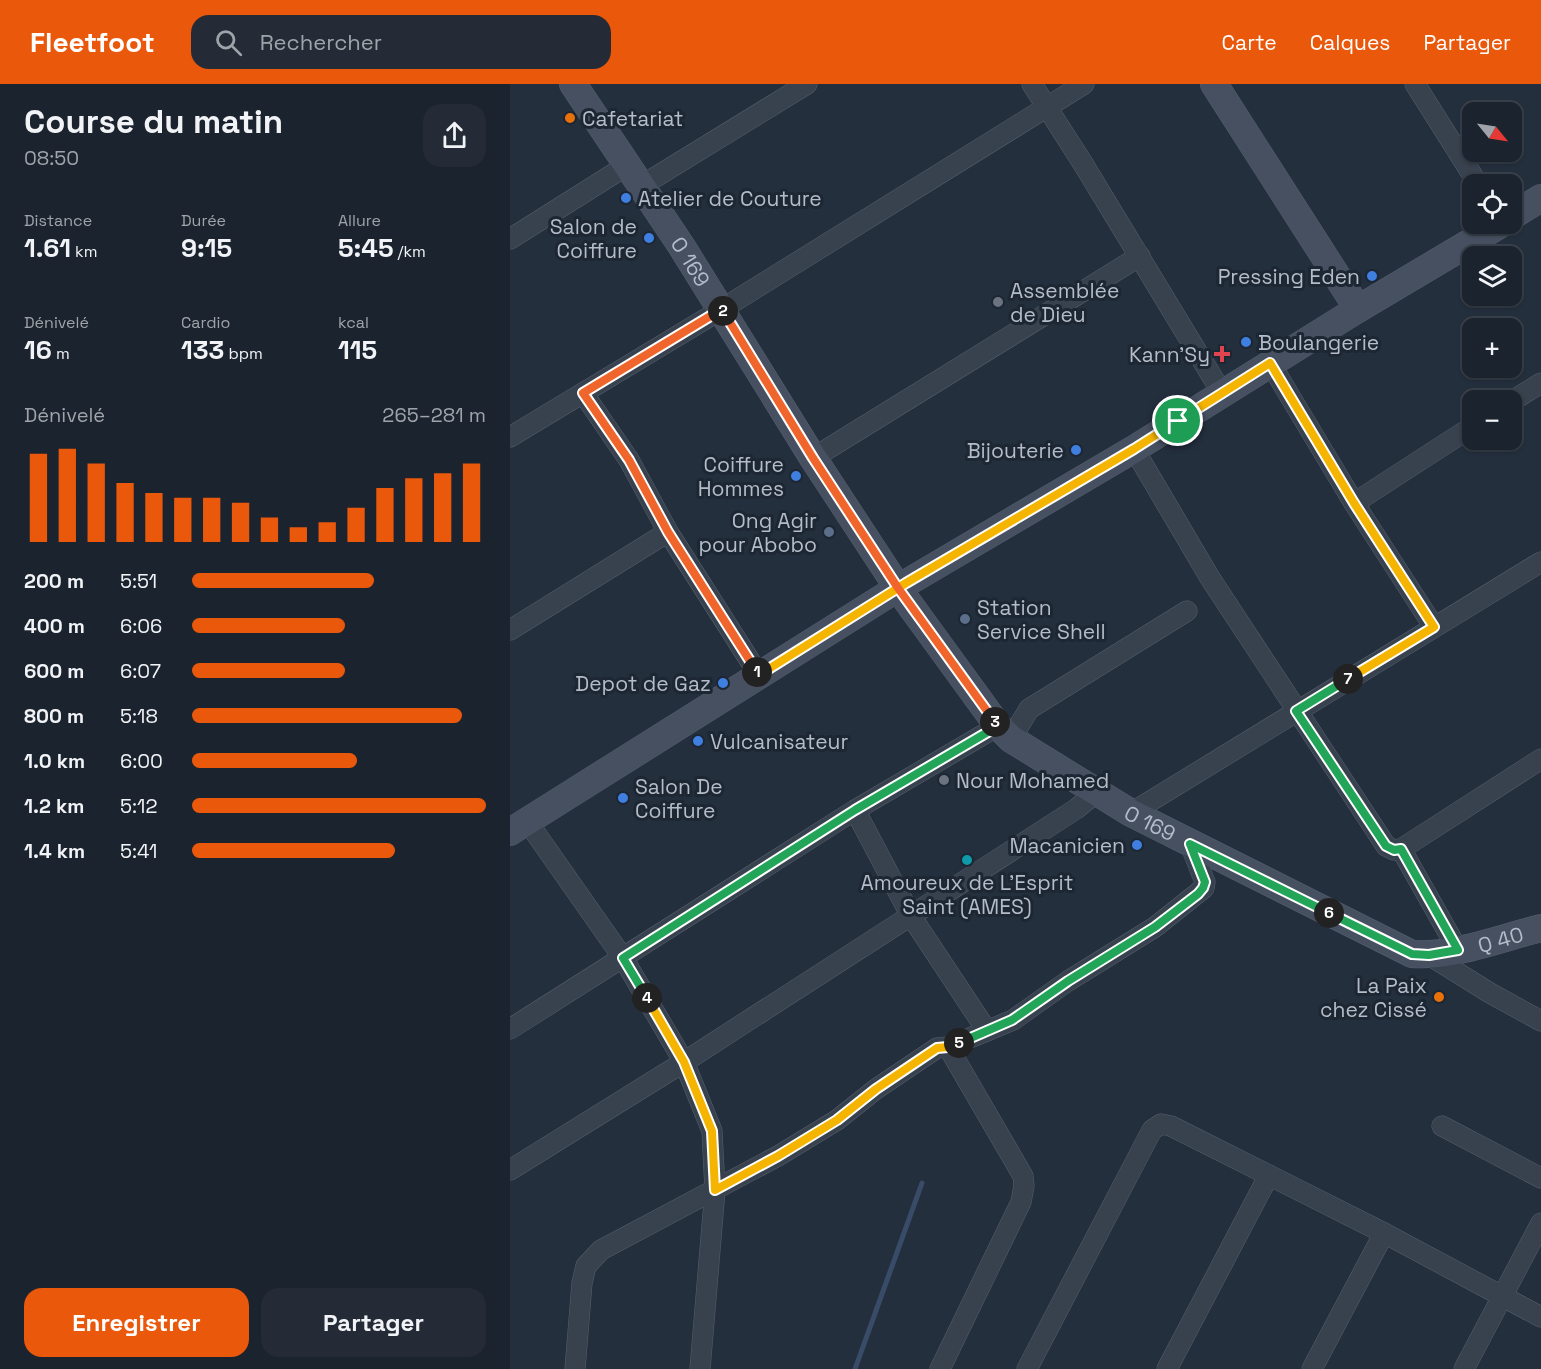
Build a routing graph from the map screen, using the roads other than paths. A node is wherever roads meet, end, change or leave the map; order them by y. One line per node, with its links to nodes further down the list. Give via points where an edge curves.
1 (573, 84): 9 (street, O 169)
2 (807, 84): 9 (street)
3 (1032, 84): 7 (street)
4 (1084, 84): 7 (street)
5 (1214, 84): 16 (street)
6 (1416, 84): 8 (street)
7 (1047, 107): 14 (street); 15 (street)
8 (1472, 174)
9 (634, 176): 13 (street); 15 (street, O 169)
10 (1541, 198): 11 (street)
11 (1522, 210)
12 (1484, 234): 16 (street)
13 (510, 238)
14 (1140, 256): 20 (street); 25 (street)
15 (722, 309): 19 (street); 25 (street, O 169)
16 (1358, 309): 17 (street)
17 (1270, 363): 20 (street); 26 (street)
18 (1541, 383): 21 (street)
19 (583, 393): 23 (street); 27 (street, via 629,460)
20 (1222, 393): 24 (street)
21 (1522, 395)
22 (1462, 433): 26 (street)
23 (510, 437)
24 (1134, 449): 29 (street); 34 (street, via 1210,578)
25 (813, 458): 29 (street, O 169)
26 (1354, 503): 31 (street)
27 (668, 532): 32 (street); 33 (street)
28 (1541, 562): 31 (street)
29 (898, 588): 33 (street); 35 (street, O 169)
30 (1187, 610): 35 (street, via 1029,709)
31 (1434, 627): 34 (street)
32 (510, 630)
33 (759, 675): 40 (street)
34 (1296, 711): 39 (street); 42 (street, via 1386,846)
35 (1005, 733): 37 (street, O 169); 38 (street)
36 (1541, 759): 42 (street)
37 (1097, 792): 39 (street, O 169); 43 (street)
38 (855, 810): 43 (street); 47 (street)
39 (1131, 813): 41 (street, O 169)
40 (518, 827): 47 (street)
41 (1190, 844): 46 (street, O 169, via 1412,954); 50 (street, via 1205,882 1198,894 1155,927 1012,1020)
42 (1401, 849): 45 (street)
43 (911, 916): 50 (street); 52 (street)
44 (1541, 928): 45 (street, Q 40)
45 (1458, 950): 46 (street, O 169)
46 (1429, 955): 48 (street)
47 (623, 958): 49 (street); 52 (street)
48 (1541, 1021)
49 (510, 1029)
50 (987, 1031): 51 (street)
51 (948, 1047): 57 (street, via 937,1048 837,1120); 64 (street, via 1023,1176 1024,1186 1021,1202)
52 (684, 1062): 54 (street); 57 (street, via 712,1131)
53 (1442, 1126): 56 (street)
54 (510, 1170)
55 (1269, 1175): 59 (street); 65 (street, via 1171,1126 1161,1124 1152,1130); 66 (street)
56 (1541, 1178)
57 (715, 1190): 62 (street, via 601,1250 586,1266); 63 (street)
58 (1541, 1224): 60 (street)
59 (1384, 1233): 60 (street); 67 (street)
60 (1502, 1297): 61 (street); 68 (street)
61 (1541, 1317)
62 (575, 1369)
63 (700, 1369)
64 (940, 1369)
65 (1027, 1369)
66 (1167, 1369)
67 (1312, 1369)
68 (1464, 1369)

